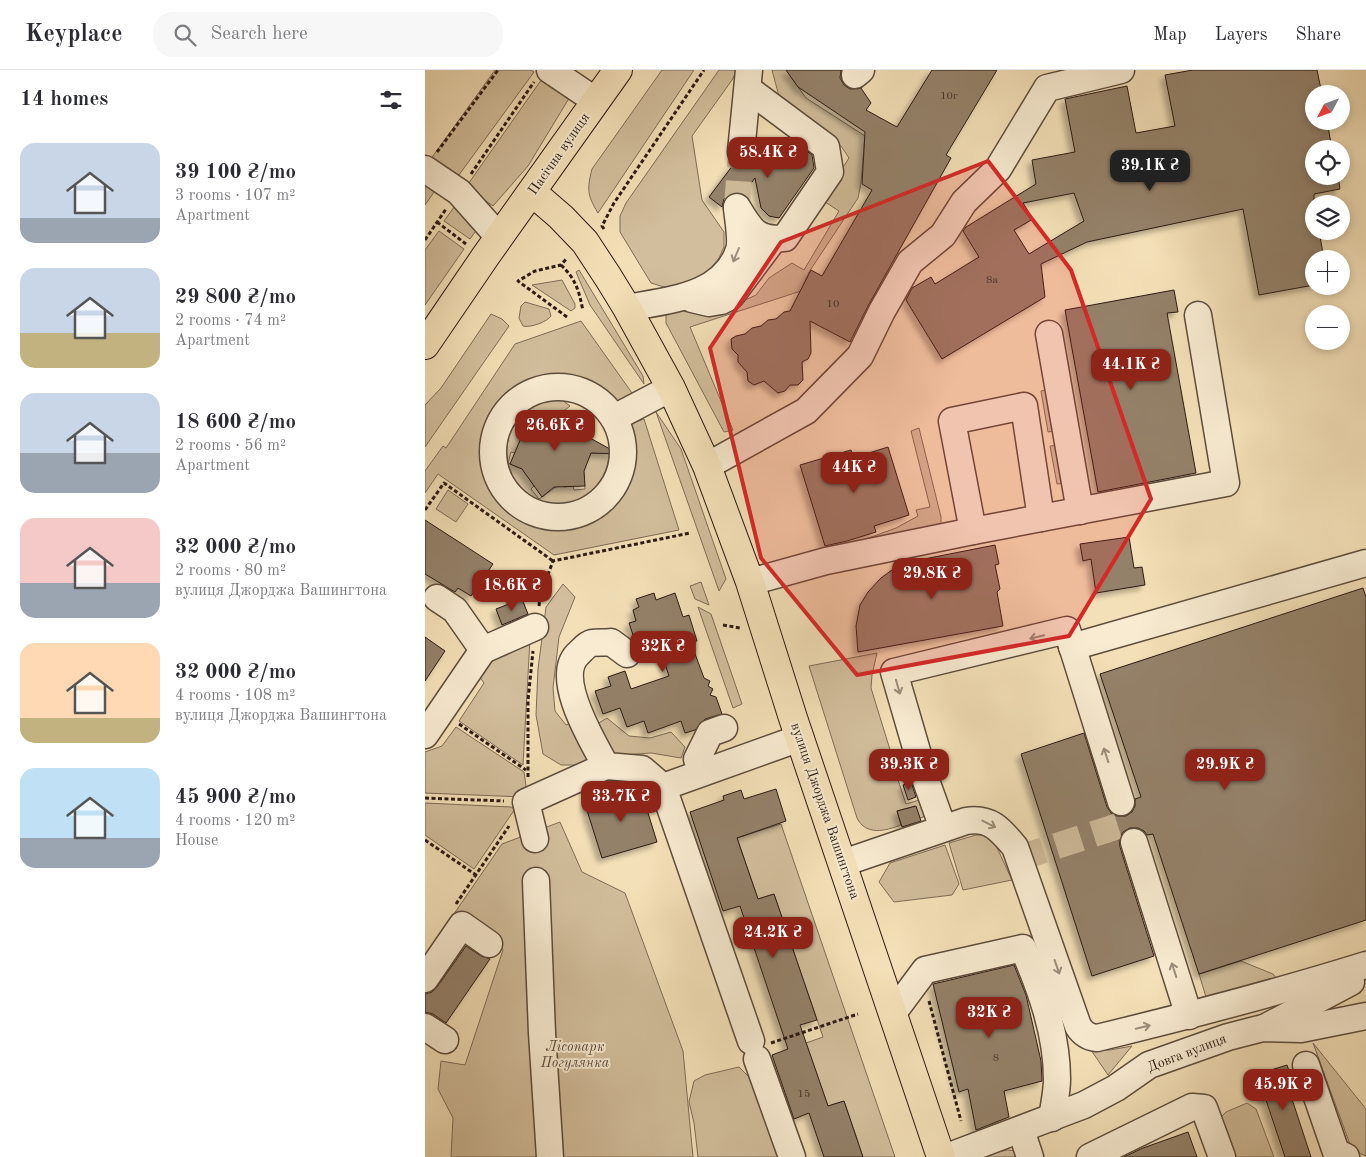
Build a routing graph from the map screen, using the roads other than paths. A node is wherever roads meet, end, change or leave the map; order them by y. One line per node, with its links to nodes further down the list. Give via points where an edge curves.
1 (618, 70): 5 (main road, Пасічна вулиця)
2 (1121, 70): 20 (street, via 1047,88 998,169 964,202 943,235 910,262 860,356 806,411)
3 (545, 72): 5 (street)
4 (748, 79): 6 (street); 10 (street, via 827,147 831,172 785,238)
5 (597, 101): 8 (main road, Пасічна вулиця)
6 (741, 152)
7 (431, 161): 9 (street)
8 (532, 192): 9 (main road, Пасічна вулиця); 12 (main road, вулиця Джорджа Вашингтона, via 585,242)
9 (499, 237): 15 (main road, Пасічна вулиця)
10 (773, 240): 11 (street, via 731,296 709,303); 11 (street, one-way to 11, via 752,230 737,207 739,249 729,269 714,284)
11 (685, 296): 12 (street)
12 (627, 308): 16 (main road, вулиця Джорджа Вашингтона)
13 (1198, 315): 21 (street, via 1226,483)
14 (1049, 334): 18 (street)
15 (425, 345)
16 (671, 388): 17 (street); 20 (main road, вулиця Джорджа Вашингтона)
17 (614, 418): 17 (street, via 610,411 585,392 564,386 545,387 527,393 511,404 499,420 492,451 499,482 513,500 531,512 552,517 571,516 588,510 615,484 622,466 623,447)
18 (1067, 435): 19 (street); 21 (street)
19 (1029, 442): 22 (street); 23 (street, via 1024,406 952,421)
20 (707, 466): 25 (main road, вулиця Джорджа Вашингтона)
21 (1079, 510): 22 (street)
22 (1041, 518): 23 (street)
23 (973, 531): 25 (street, via 826,561)
24 (1366, 563): 28 (street)
25 (750, 582): 33 (main road, вулиця Джорджа Вашингтона)
26 (437, 598): 29 (street, via 455,610)
27 (535, 627): 29 (street)
28 (1072, 647): 37 (street, one-way to 28); 38 (street, one-way to 38, via 1067,630 894,672)
29 (483, 650): 32 (street)
30 (627, 654): 34 (street, via 611,642 590,644 576,655 570,672 574,700)
31 (724, 728): 35 (street, via 710,733 697,759)
32 (425, 735)
33 (800, 738): 35 (street); 41 (main road, вулиця Джорджа Вашингтона)
34 (606, 766): 36 (street, via 642,769); 39 (street, via 526,802)
35 (702, 772): 36 (street)
36 (663, 787): 55 (street, via 757,1049)
37 (1121, 802)
38 (943, 828): 41 (street); 48 (street, one-way to 48, via 984,820 999,829 1015,846 1078,1026 1085,1034 1097,1038)
39 (535, 839)
40 (1134, 842): 48 (street, one-way to 40)
41 (843, 863): 47 (main road, вулиця Джорджа Вашингтона)
42 (536, 881): 54 (street)
43 (489, 944): 46 (street, via 463,925)
44 (1366, 965): 48 (street)
45 (1366, 974): 50 (street)
46 (425, 979)
47 (893, 1013): 52 (street, via 925,970 1023,948 1036,978 1054,1044 1057,1080); 56 (main road, вулиця Джорджа Вашингтона)
48 (1189, 1016)
49 (1366, 1016): 50 (street, Довга вулиця, via 1301,1029)
50 (1263, 1028): 52 (street, Довга вулиця, via 1149,1065 1116,1088)
51 (1306, 1065): 61 (street, via 1336,1152)
52 (1052, 1118): 53 (street, Довга вулиця)
53 (1021, 1130): 57 (street, Довга вулиця); 58 (street)
54 (550, 1157)
55 (792, 1157)
56 (941, 1157)
57 (947, 1157)
58 (1031, 1157)
59 (1089, 1157): 60 (street, via 1192,1107 1204,1108)
60 (1222, 1157)
61 (1346, 1157)

